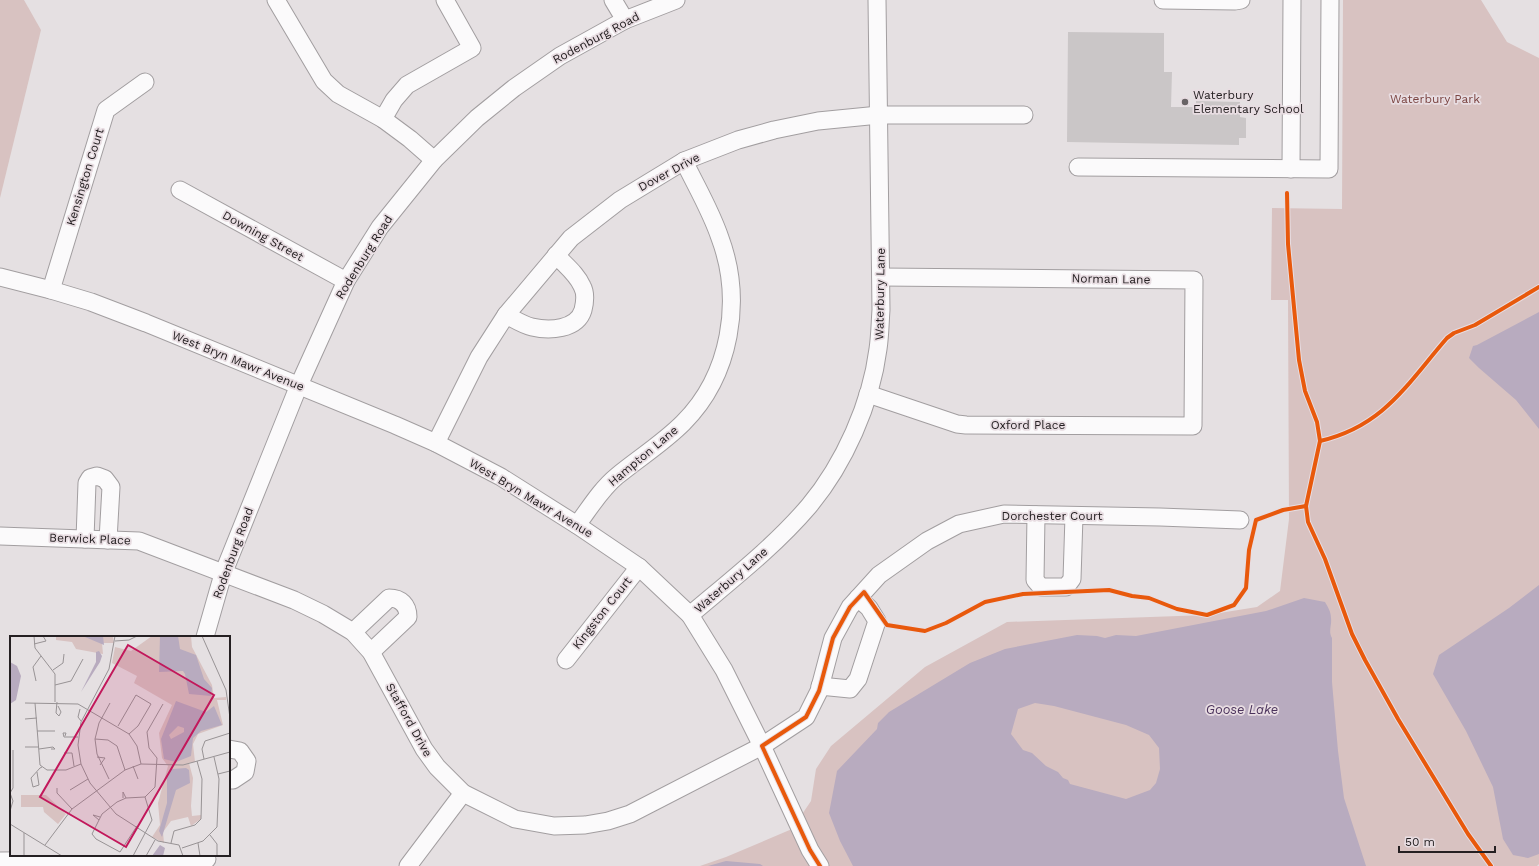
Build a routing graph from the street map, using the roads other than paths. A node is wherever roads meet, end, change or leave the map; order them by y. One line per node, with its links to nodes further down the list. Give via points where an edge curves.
1 (276, 0): 14 (street, via 324,81 338,94)
2 (445, 0): 14 (street, via 472,48 408,85 394,100)
3 (613, 0): 10 (street)
4 (676, 0): 10 (street, Rodenburg Road)
5 (877, 0): 12 (street, Waterbury Lane)
6 (1163, 0): 7 (street)
7 (1241, 0)
8 (1292, 0): 18 (street)
9 (1330, 0): 18 (street, via 1329,169)
10 (625, 20): 15 (street, Rodenburg Road, via 560,56 514,88 477,118)
11 (145, 82): 24 (street, Kensington Court, via 106,110)
12 (879, 114): 13 (street, Dover Drive); 16 (street, Dover Drive, via 818,121 774,130 738,140); 22 (street, Waterbury Lane)
13 (1024, 115)
14 (383, 119): 15 (street)
15 (434, 160): 23 (street, Rodenburg Road, via 380,226)
16 (684, 161): 20 (street, Dover Drive, via 620,200 571,238); 33 (street, Hampton Lane, via 718,231 728,264 732,301 726,351 706,393 684,422 663,442 616,477)
17 (1078, 167): 18 (street)
18 (1291, 169)
19 (180, 190): 23 (street, Downing Street)
20 (556, 255): 25 (street, Dover Drive); 25 (street, via 576,275 583,287 585,301 581,315 567,327 550,329 531,327)
21 (0, 277): 24 (street, West Bryn Mawr Avenue)
22 (881, 277): 27 (street, Waterbury Lane, via 878,350); 28 (street, Norman Lane, via 1194,280)
23 (346, 281): 26 (street, Rodenburg Road)
24 (51, 290): 26 (street, West Bryn Mawr Avenue, via 146,323)
25 (506, 315): 29 (street, Dover Drive, via 479,357)
26 (299, 385): 29 (street, West Bryn Mawr Avenue); 38 (street, Rodenburg Road)
27 (868, 394): 28 (street, Oxford Place, via 966,425); 40 (street, Waterbury Lane, via 858,424 841,457 810,505 776,541)
28 (1193, 426)
29 (436, 443): 33 (street, West Bryn Mawr Avenue, via 501,477)
30 (1036, 515): 31 (street, Dorchester Court); 31 (street, via 1035,580 1040,587 1066,587 1072,579); 39 (street, Dorchester Court, via 1004,514 959,524 927,541 879,575)
31 (1074, 516): 32 (street, Dorchester Court)
32 (1240, 520)
33 (577, 525): 37 (street, West Bryn Mawr Avenue)
34 (0, 536): 35 (street, Berwick Place)
35 (85, 539): 36 (street, Berwick Place); 36 (street, via 88,483 90,478 97,476 105,479 110,487)
36 (108, 540): 38 (street, Berwick Place, via 139,541)
37 (639, 567): 40 (street, West Bryn Mawr Avenue); 44 (street, Kingston Court)
38 (223, 574): 41 (street, Stafford Drive, via 294,600); 42 (street, Rodenburg Road)
39 (858, 598): 45 (street, Dorchester Court, via 833,638); 45 (street, via 877,621 858,679 850,689)
40 (690, 615): 46 (street, West Bryn Mawr Avenue, via 724,670)
41 (353, 632): 43 (street, Stafford Drive); 43 (street, via 389,598 403,602 408,617)
42 (205, 636)
43 (371, 652): 49 (street, Stafford Drive, via 424,749 437,767)
44 (566, 660)
45 (820, 686): 46 (street, Dorchester Court, via 806,717)
46 (762, 746): 49 (street, Stafford Drive, via 630,814 585,825 554,826 514,819); 53 (street, West Bryn Mawr Avenue, via 810,850)
47 (230, 749): 48 (street, via 240,751 247,761 245,772)
48 (230, 780)
49 (463, 793): 52 (street)
50 (207, 860): 51 (street)
51 (0, 861)
52 (408, 866)
53 (820, 866)

